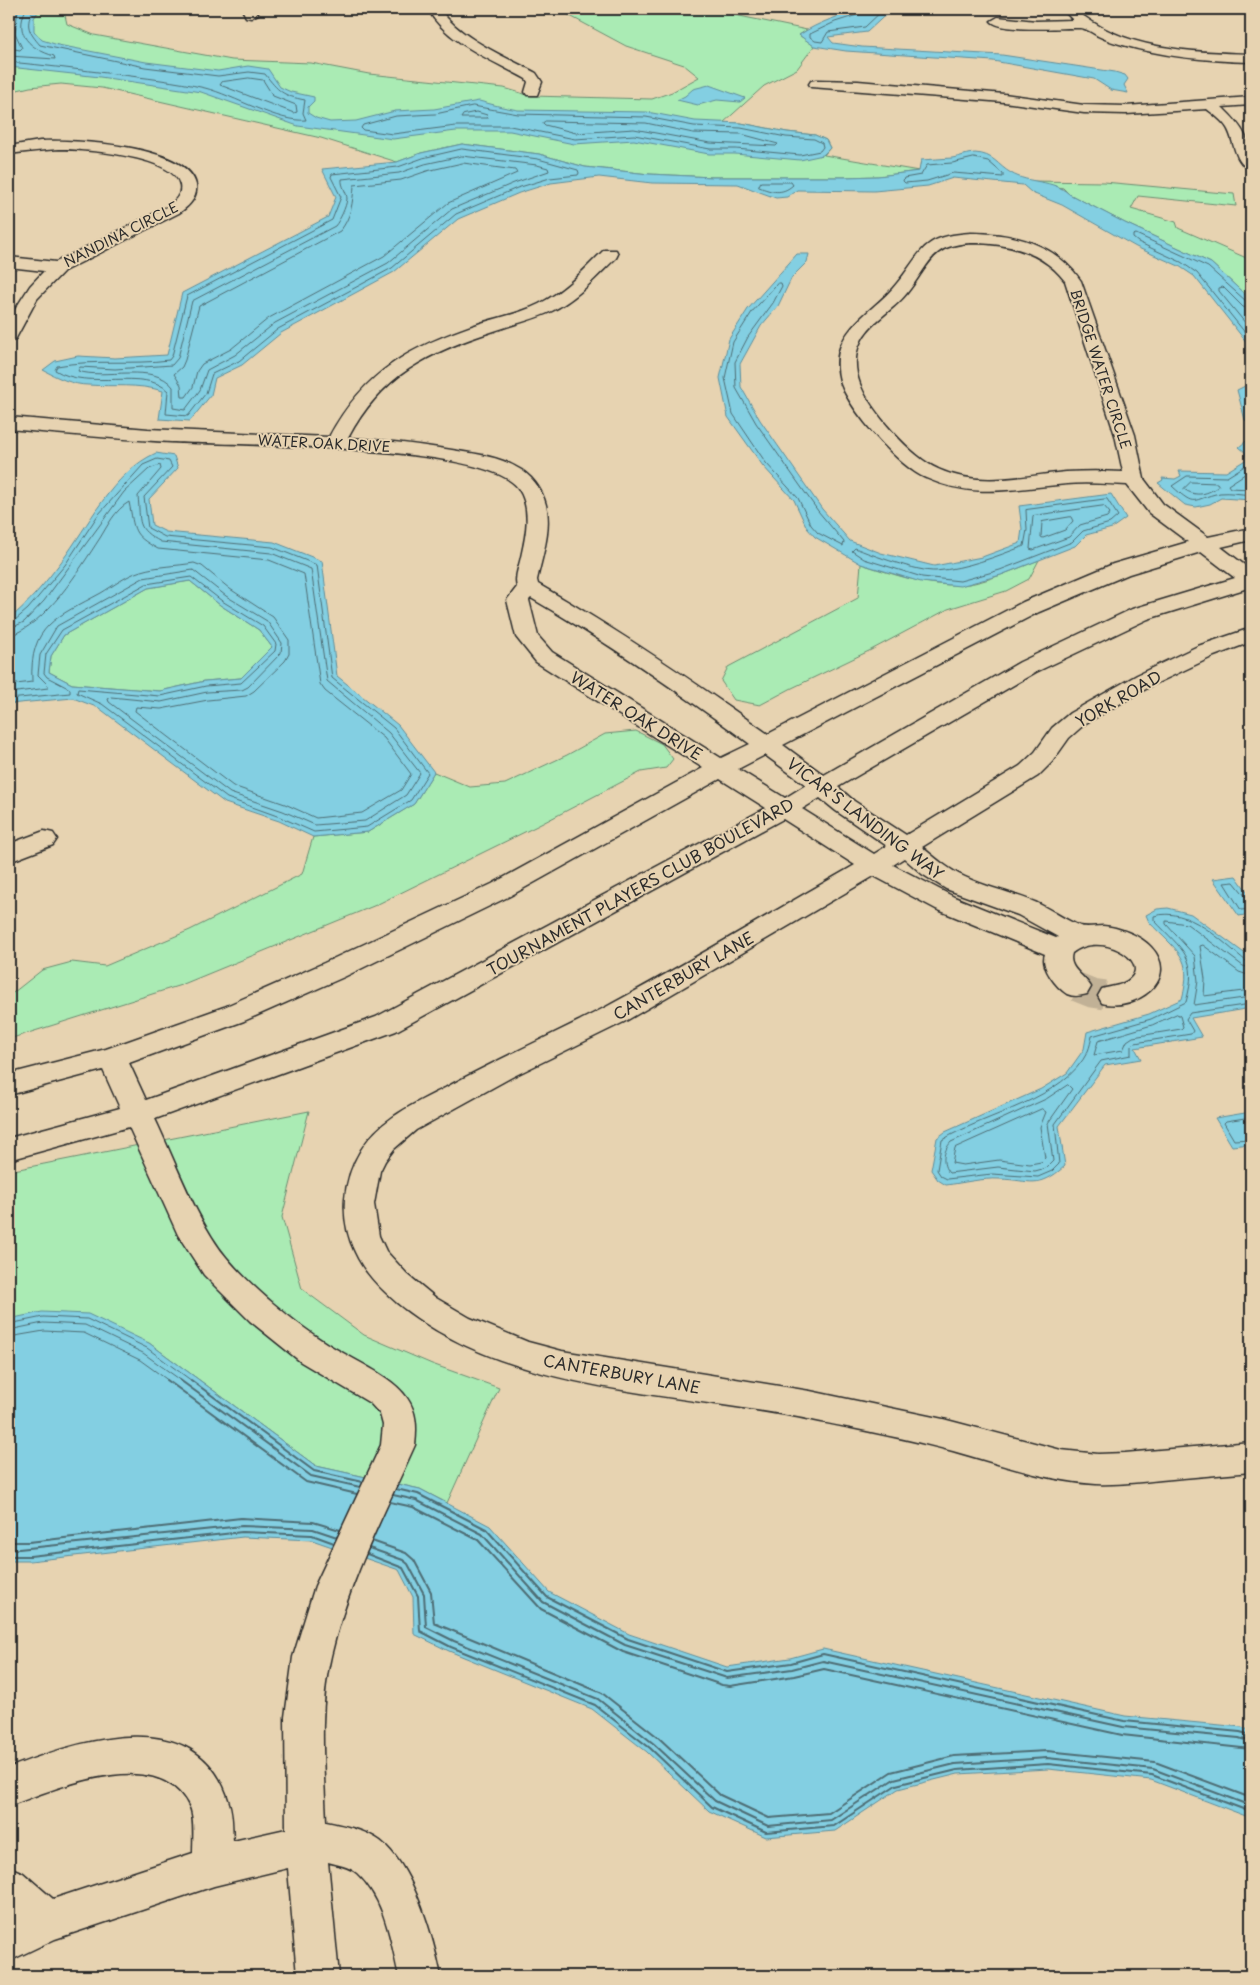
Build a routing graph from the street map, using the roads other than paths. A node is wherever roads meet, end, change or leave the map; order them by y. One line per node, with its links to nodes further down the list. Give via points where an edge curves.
1 (434, 9): 7 (street, via 464,40 531,76 535,82)
2 (1068, 9): 4 (street)
3 (998, 21): 4 (street, via 1036,25)
4 (1084, 24): 5 (street, via 1149,47)
5 (1251, 58)
6 (816, 84): 9 (street, via 1004,98 1084,109 1126,110)
7 (532, 92)
8 (1251, 101): 9 (street)
9 (1210, 104): 11 (street, via 1234,126)
10 (9, 150): 14 (street, NANDINA CIRCLE, via 76,145 145,156 180,170 186,180 188,190 180,205)
11 (1251, 164)
12 (610, 254): 17 (street, via 553,303 445,342 389,373 358,402)
13 (9, 262): 14 (street, NANDINA CIRCLE)
14 (58, 267): 15 (street, NANDINA CIRCLE, via 37,287)
15 (9, 336)
16 (9, 423): 17 (street, WATER OAK DRIVE, via 192,437)
17 (336, 442): 22 (street, WATER OAK DRIVE, via 423,450 488,463 511,472 524,482 537,508 538,522 526,580)
18 (1134, 479): 18 (street, BRIDGE WATER CIRCLE, via 1124,435 1073,281 1055,260 1040,251 1016,242 987,238 960,239 936,246 927,253 897,295 861,328 852,342 846,366 857,399 916,464 927,471 963,484 997,487 1065,478); 20 (street, BRIDGE WATER CIRCLE, via 1155,509)
19 (1251, 534): 20 (street)
20 (1205, 544): 21 (street, BRIDGE WATER CIRCLE); 24 (street, via 1121,569 1031,607)
21 (1251, 580): 26 (street, TOURNAMENT PLAYERS CLUB BOULEVARD, via 1140,614 1028,667)
22 (528, 587): 24 (street, via 615,640); 25 (street, WATER OAK DRIVE, via 518,600 528,637 544,657)
23 (1251, 635): 29 (street, YORK ROAD, via 1206,651 1145,680 1086,714 1060,733 1044,757 1029,771)
24 (766, 745): 25 (street); 26 (street, VICAR'S LANDING WAY)
25 (721, 768): 27 (street, VICAR'S LANDING WAY); 35 (street, via 500,890 360,958 234,1014)
26 (822, 786): 27 (street, TOURNAMENT PLAYERS CLUB BOULEVARD); 29 (street, VICAR'S LANDING WAY, via 845,806)
27 (785, 808): 31 (street, VICAR'S LANDING WAY); 37 (street, TOURNAMENT PLAYERS CLUB BOULEVARD, via 386,1024)
28 (44, 839): 30 (street)
29 (905, 846): 31 (street, YORK ROAD); 32 (street, VICAR'S LANDING WAY, via 955,883 1027,909)
30 (9, 854)
31 (874, 865): 32 (street, VICAR'S LANDING WAY, via 945,903); 39 (street, CANTERBURY LANE, via 614,1015 406,1122 384,1141 365,1171 359,1204 363,1236 374,1259 425,1307 459,1327 522,1354 562,1366 810,1405 943,1434 1061,1465 1125,1468)
32 (1068, 943): 33 (street, via 1056,959 1066,979); 34 (street, VICAR'S LANDING WAY, via 1105,934 1120,938 1142,954 1148,974 1144,982 1134,990)
33 (1077, 987)
34 (1112, 996)
35 (112, 1058): 36 (street); 37 (street)
36 (9, 1084)
37 (138, 1114): 38 (street, TOURNAMENT PLAYERS CLUB BOULEVARD); 41 (street, via 194,1235 215,1266 269,1318 313,1352 382,1393 395,1407 400,1425 398,1444 386,1473 333,1586 312,1657 304,1717)
38 (9, 1149)
39 (1251, 1456)
40 (9, 1787): 42 (street, via 55,1768 106,1757 144,1754 173,1761 196,1778 209,1803)
41 (306, 1844): 42 (street); 46 (street); 47 (street, via 326,1842 354,1848 371,1859 389,1881 409,1929)
42 (214, 1866): 44 (street)
43 (9, 1887): 44 (street)
44 (48, 1921): 45 (street)
45 (9, 1940)
46 (318, 1976)
47 (420, 1976)

